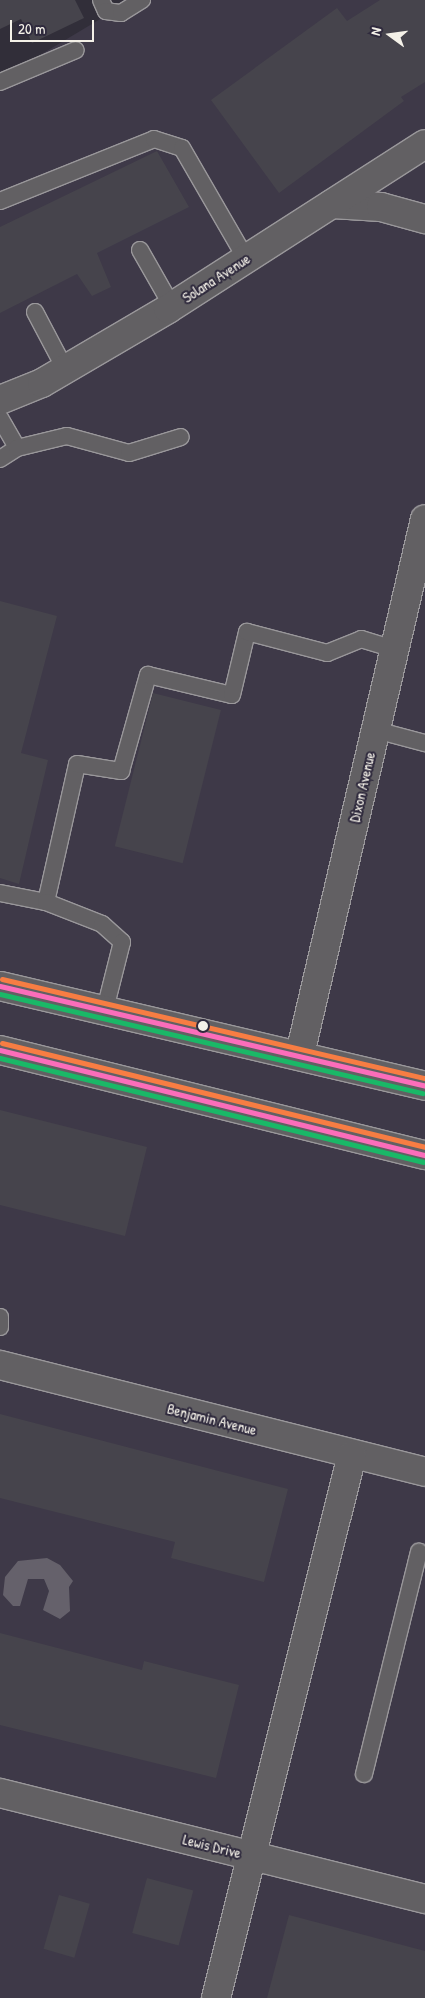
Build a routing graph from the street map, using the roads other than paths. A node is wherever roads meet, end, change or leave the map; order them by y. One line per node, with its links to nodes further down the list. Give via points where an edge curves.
1 (101, 0): 2 (lane, via 106,11 122,13)
2 (142, 0)
3 (76, 50): 4 (lane)
4 (0, 82)
5 (425, 144): 7 (street, Solana Avenue)
6 (0, 200): 10 (lane, via 154,139 182,148)
7 (332, 204): 8 (street, via 381,207); 10 (street, Solana Avenue)
8 (425, 219)
9 (140, 250): 11 (lane)
10 (246, 259): 11 (street, Solana Avenue)
11 (172, 306): 13 (street, Solana Avenue)
12 (35, 312): 13 (lane)
13 (65, 369): 14 (street, Solana Avenue, via 42,383)
14 (0, 400)
15 (0, 418): 17 (lane)
16 (181, 437): 17 (lane, via 129,453 67,436)
17 (17, 448): 18 (lane)
18 (0, 459)
19 (425, 520): 20 (street, Dixon Avenue)
20 (394, 649): 21 (street, Dixon Avenue); 24 (lane, via 362,639 327,653 247,632 232,695 148,675 121,771 77,764)
21 (376, 730): 22 (lane); 28 (street, Dixon Avenue)
22 (425, 743)
23 (0, 893): 24 (lane)
24 (46, 902): 26 (lane, via 102,924 122,942)
25 (0, 986): 26 (street)
26 (105, 1009): 28 (street)
27 (0, 1050): 30 (street)
28 (300, 1054): 29 (street)
29 (425, 1086)
30 (425, 1155)
31 (0, 1318): 32 (lane)
32 (0, 1328)
33 (0, 1365): 34 (street, Benjamin Avenue)
34 (352, 1455): 35 (street, Benjamin Avenue); 39 (street)
35 (425, 1472)
36 (419, 1552): 37 (lane)
37 (364, 1774)
38 (0, 1793): 39 (street, Lewis Drive)
39 (252, 1856): 40 (street, Lewis Drive); 41 (street)
40 (425, 1899)
41 (216, 1998)

